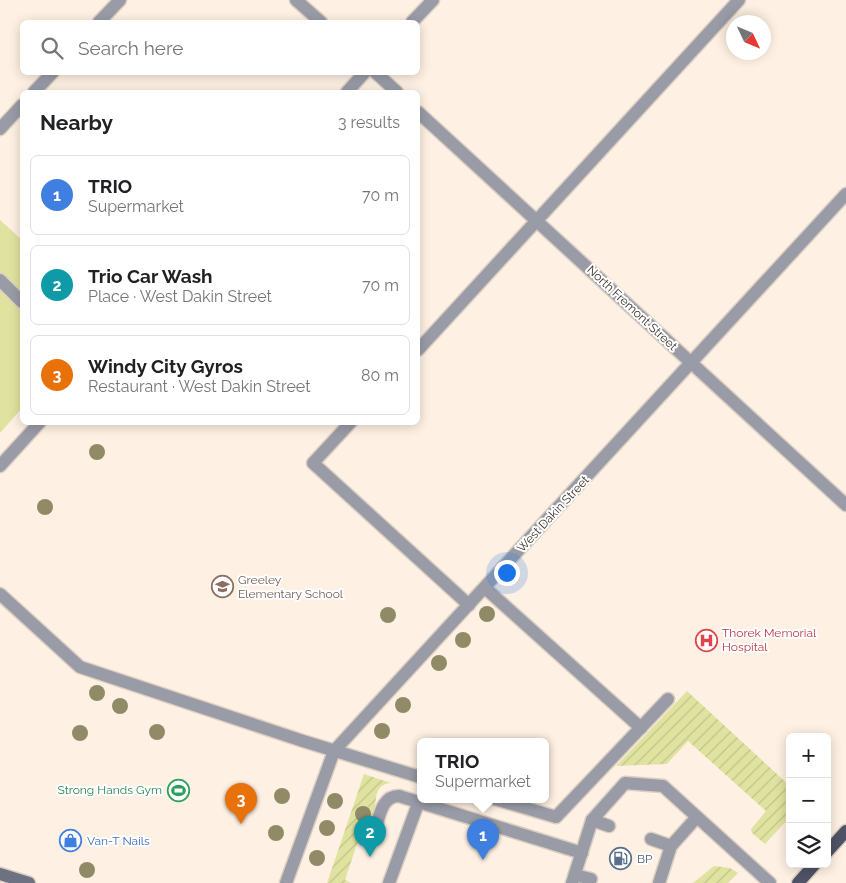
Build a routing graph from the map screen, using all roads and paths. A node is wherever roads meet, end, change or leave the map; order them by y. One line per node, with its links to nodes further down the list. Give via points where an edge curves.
1 (120, 0): 5 (street)
2 (296, 0): 6 (street)
3 (433, 0): 7 (street)
4 (739, 0): 18 (street)
5 (102, 20)
6 (319, 20)
7 (414, 20)
8 (50, 75): 11 (street)
9 (362, 75): 12 (street)
10 (378, 75): 13 (street)
11 (36, 90)
12 (348, 90)
13 (395, 90)
14 (20, 107): 16 (street)
15 (420, 114): 18 (street, North Fremont Street)
16 (0, 129)
17 (846, 194): 22 (street, West Dakin Street)
18 (536, 220): 21 (street); 22 (street, North Fremont Street)
19 (0, 280): 20 (street)
20 (20, 300)
21 (420, 348)
22 (691, 362): 26 (street, North Fremont Street); 27 (street, West Dakin Street)
23 (37, 425): 25 (street)
24 (348, 425): 29 (street, via 313,463)
25 (0, 466)
26 (845, 503)
27 (485, 588): 29 (street, West Dakin Street); 31 (street)
28 (0, 594): 32 (street, via 80,667)
29 (468, 605): 32 (street, West Dakin Street)
30 (668, 699): 31 (street)
31 (641, 728): 37 (street, via 556,817)
32 (334, 751): 33 (street); 52 (street, West Dakin Street)
33 (417, 775)
34 (417, 800): 40 (street, via 392,796 386,801)
35 (418, 803): 53 (street)
36 (425, 803): 46 (street)
37 (509, 803)
38 (698, 817): 39 (street, via 663,786 625,783); 44 (street); 55 (street)
39 (592, 820): 41 (street); 46 (street)
40 (376, 826)
41 (609, 826)
42 (846, 831): 45 (main road)
43 (651, 839): 44 (street)
44 (671, 846): 54 (street)
45 (831, 848)
46 (582, 853): 49 (street)
47 (812, 868): 56 (main road)
48 (0, 874): 51 (main road)
49 (574, 879): 50 (street)
50 (591, 879)
51 (29, 883)
52 (286, 883)
53 (389, 883)
54 (659, 883)
55 (770, 883)
56 (798, 883)

